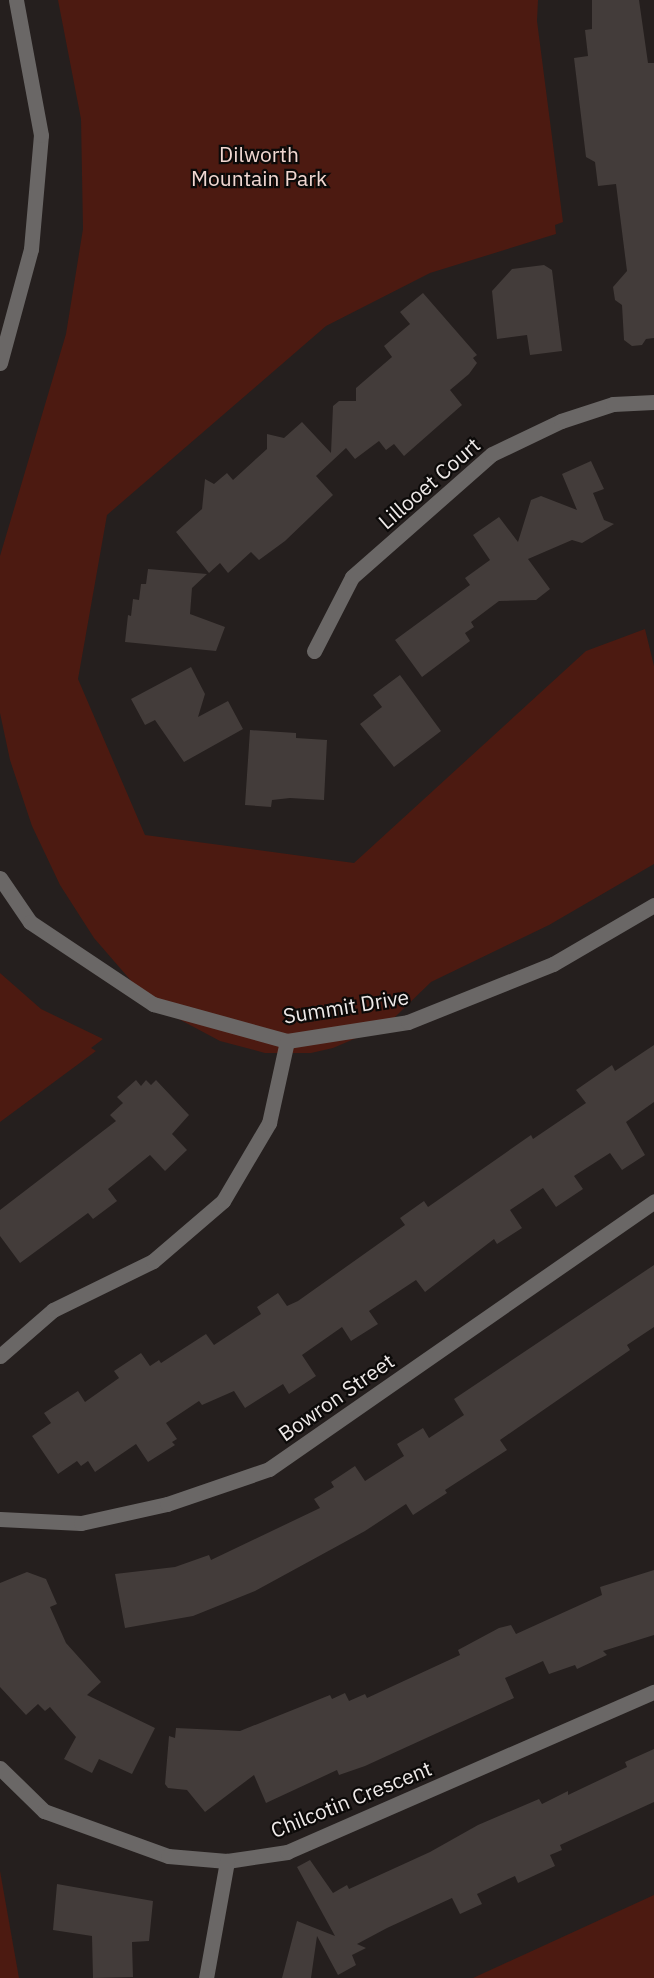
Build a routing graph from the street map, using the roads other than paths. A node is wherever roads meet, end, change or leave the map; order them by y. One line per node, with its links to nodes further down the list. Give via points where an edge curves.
1 (16, 0): 2 (street, via 41,135 32,249)
2 (0, 363)
3 (654, 402): 4 (street, Lillooet Court, via 613,404 561,422 492,454 352,577)
4 (314, 651)
5 (0, 878): 7 (street, Summit Drive, via 30,922 153,1004)
6 (654, 905): 7 (street, Summit Drive, via 554,964 408,1022)
7 (287, 1041): 9 (street, via 269,1123 223,1201 153,1261 53,1310)
8 (654, 1201): 10 (street, Bowron Street, via 269,1469 167,1504 81,1523)
9 (0, 1356)
10 (0, 1519)
11 (654, 1692): 13 (street, Chilcotin Crescent, via 286,1852)
12 (0, 1768): 13 (street, Chilcotin Crescent, via 44,1811 168,1856)
13 (227, 1862): 14 (street)
14 (206, 1978)

